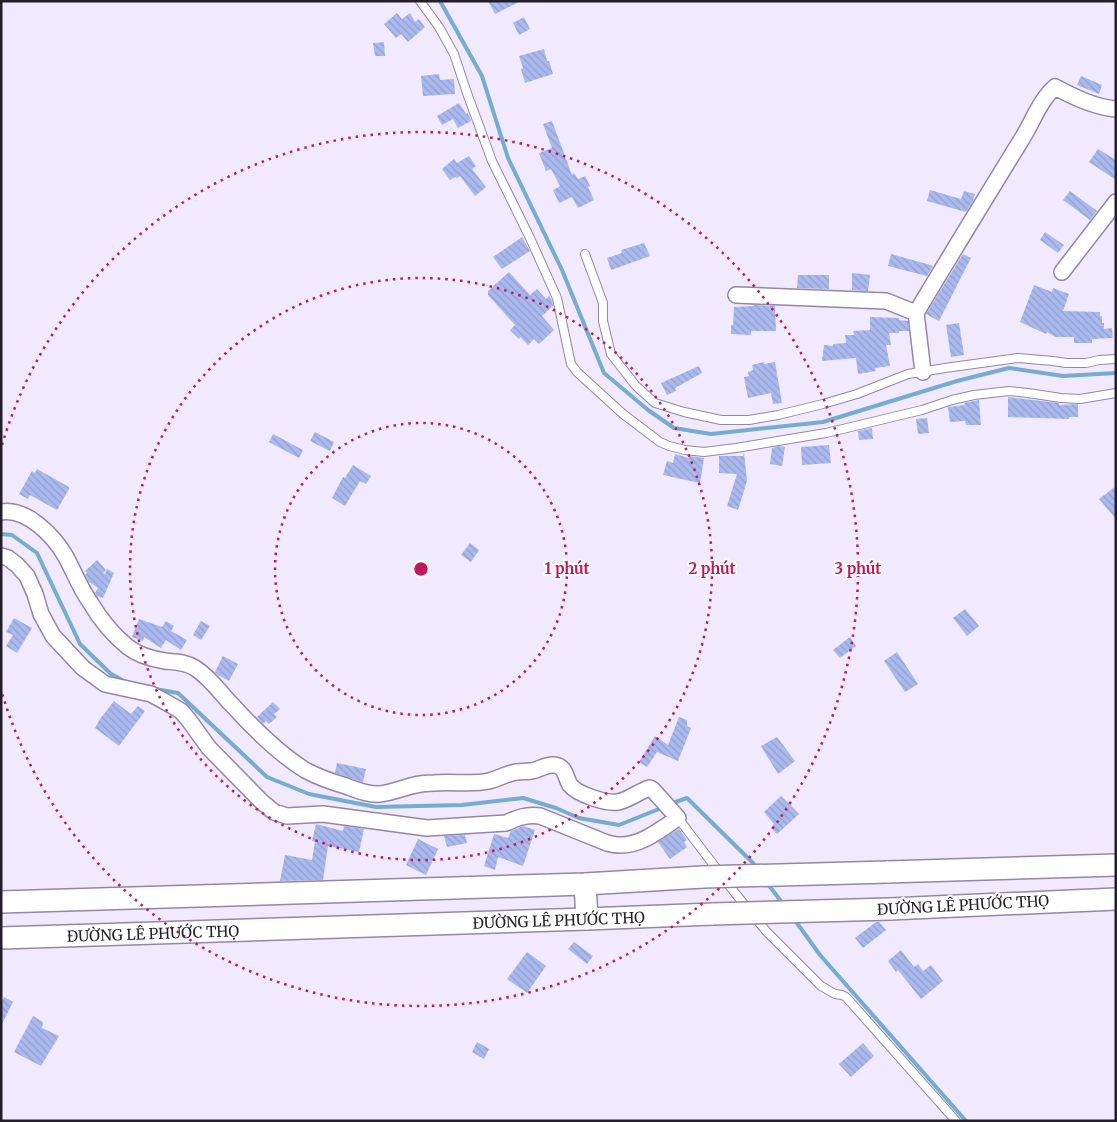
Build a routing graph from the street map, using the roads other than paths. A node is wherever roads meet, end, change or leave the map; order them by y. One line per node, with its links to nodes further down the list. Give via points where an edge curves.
1 (420, 1): 10 (lane, via 454,54 492,161 557,298 571,364 623,414 660,442 704,452 826,433 974,395 1009,391 1080,399)
2 (1116, 109): 7 (street, via 1103,108 1055,87 1047,94)
3 (1113, 212): 5 (street)
4 (585, 254): 9 (lane, via 604,303 603,321 612,354 636,386 655,403 721,420 749,420 823,404 908,374)
5 (1062, 272)
6 (736, 295): 7 (street, via 886,301)
7 (916, 313): 9 (street)
8 (1116, 359): 9 (lane, via 1066,363 1018,358)
9 (923, 372)
10 (1116, 393)
11 (1, 512): 13 (street, via 11,511 28,517 53,539 98,616 127,647 153,659 194,667 282,753 306,770 328,780 378,795 434,783 485,782 511,773 554,765 566,772 573,788 606,801 617,802 650,788)
12 (1, 556): 13 (street, via 18,565 27,576 53,636 83,668 105,684 150,694 180,711 245,786 280,815 323,814 427,828 506,823 531,815 619,845 638,842)
13 (676, 816): 20 (lane, via 766,931 821,986 846,997)
14 (1116, 865): 15 (street, bridge, via 703,877)
15 (585, 884): 17 (street); 18 (street)
16 (1116, 898): 18 (street, ĐƯỜNG LÊ PHƯỚC THỌ, bridge)
17 (1, 902)
18 (587, 919): 19 (street, ĐƯỜNG LÊ PHƯỚC THỌ)
19 (1, 938)
20 (956, 1121)

